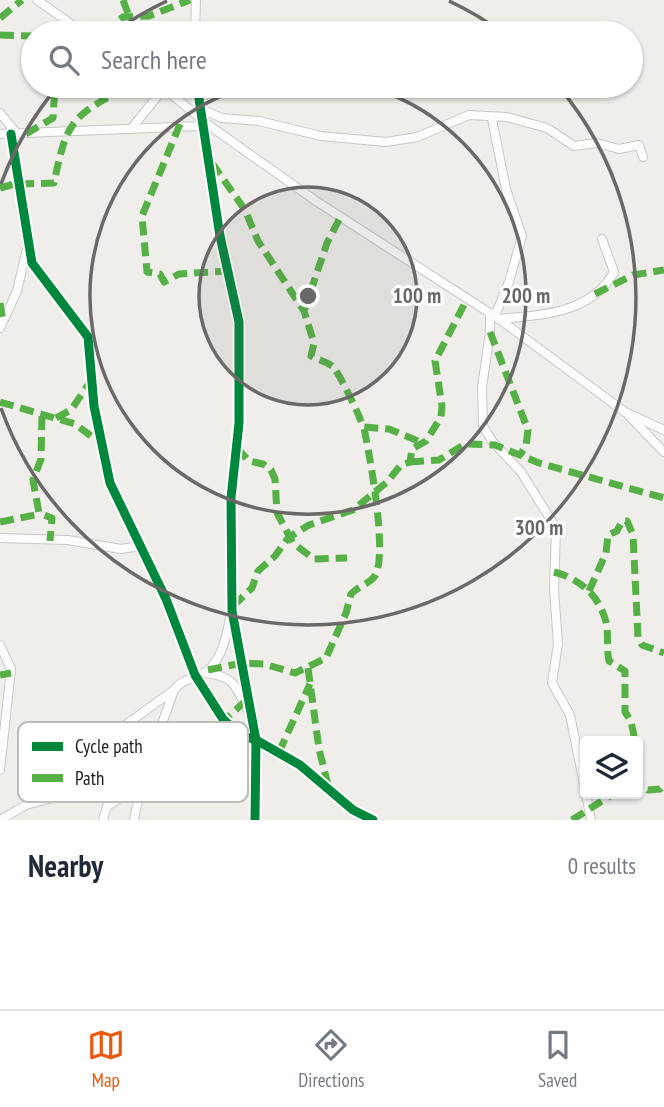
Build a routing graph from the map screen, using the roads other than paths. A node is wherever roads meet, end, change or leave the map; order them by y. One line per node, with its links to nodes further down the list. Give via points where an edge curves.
1 (37, 0): 3 (street)
2 (196, 0): 4 (street)
3 (67, 21)
4 (195, 21)
5 (154, 98): 12 (street)
6 (174, 98): 11 (street)
7 (199, 98): 8 (street)
8 (201, 109): 10 (street, via 222,118 259,121 321,136 386,142 417,137 469,116); 11 (street)
9 (0, 113): 14 (street)
10 (492, 119): 15 (street, via 507,117 539,125 574,146 597,143 621,149 638,145); 18 (street, via 506,189 522,236)
11 (200, 122): 12 (street); 18 (street); 25 (street, via 239,322 239,423 231,498)
12 (130, 130): 14 (street)
13 (0, 134): 14 (street)
14 (14, 134): 17 (street)
15 (643, 157)
16 (602, 239): 18 (street, via 614,272 595,294 548,314)
17 (28, 247): 19 (street, via 17,291); 24 (street, via 36,271 88,337 94,406 110,483)
18 (495, 316): 20 (street); 36 (street, via 482,387 483,426 556,528 558,644 552,679 570,715)
19 (0, 328)
20 (625, 412): 21 (street); 22 (street)
21 (664, 430)
22 (664, 452)
23 (0, 538): 24 (street, via 68,540 121,549)
24 (139, 546): 27 (street)
25 (232, 611): 27 (street, via 225,643 208,670); 29 (street)
26 (0, 645): 35 (street, via 11,669)
27 (199, 674): 28 (street, via 183,680); 29 (street, via 231,679); 30 (street)
28 (174, 690): 31 (street); 32 (street)
29 (253, 720): 34 (street)
30 (225, 721)
31 (129, 722)
32 (163, 722)
33 (248, 737): 34 (street)
34 (256, 740): 43 (street); 48 (street, via 300,765 353,810)
35 (0, 763): 37 (street)
36 (580, 769)
37 (0, 770)
38 (248, 778): 43 (street)
39 (587, 799): 49 (street)
40 (34, 802): 44 (street)
41 (114, 802): 45 (street, via 107,806)
42 (138, 802): 46 (street)
43 (255, 803): 47 (street)
44 (0, 820)
45 (103, 820)
46 (134, 820)
47 (255, 820)
48 (373, 820)
49 (591, 820)

